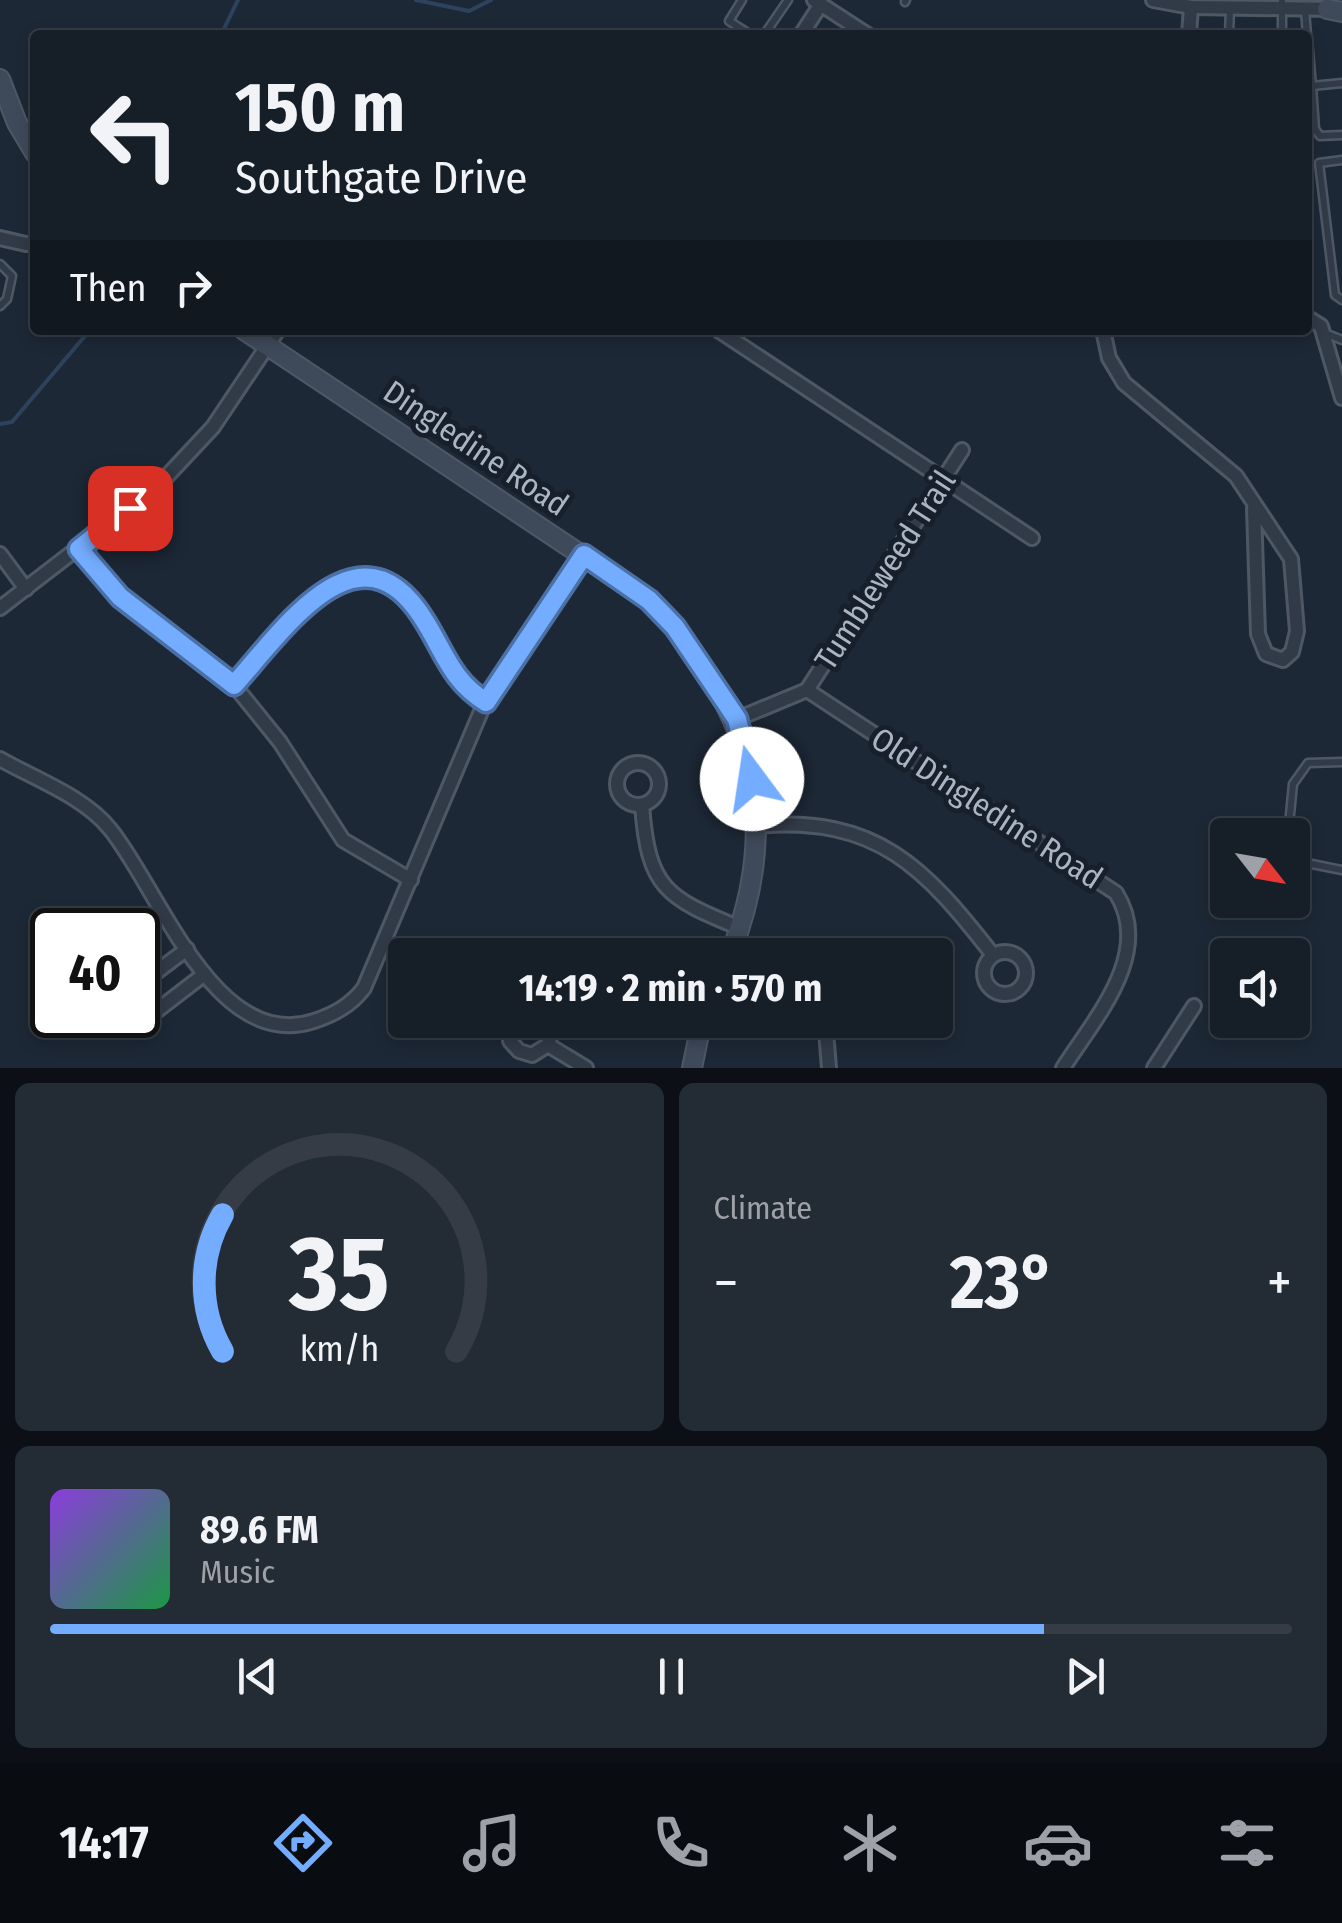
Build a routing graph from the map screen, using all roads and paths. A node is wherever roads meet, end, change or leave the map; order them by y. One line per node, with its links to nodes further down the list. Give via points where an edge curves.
1 (742, 0): 10 (lane, via 729,21)
2 (788, 0): 11 (lane)
3 (1154, 0): 6 (street)
4 (818, 2): 12 (street); 13 (street)
5 (1282, 4): 7 (street); 8 (street); 16 (lane)
6 (1191, 7): 7 (street); 14 (street)
7 (1230, 8): 15 (lane)
8 (1304, 9): 9 (street); 17 (lane)
9 (1337, 10)
10 (743, 30)
11 (767, 30)
12 (804, 30)
13 (860, 30)
14 (1189, 30)
15 (1228, 30)
16 (1282, 30)
17 (1306, 30)
18 (0, 79): 22 (street)
19 (1342, 84): 20 (lane)
20 (1312, 86): 21 (lane, via 1315,129 1320,136)
21 (1342, 135)
22 (30, 145)
23 (1342, 160): 27 (lane, via 1319,163 1335,296)
24 (0, 238): 25 (street)
25 (26, 244)
26 (0, 264): 28 (lane, via 12,276)
27 (1342, 300)
28 (0, 306)
29 (1312, 322): 30 (street)
30 (1324, 332): 34 (lane); 35 (street)
31 (726, 335): 37 (street)
32 (1103, 335): 38 (street, via 1124,383 1236,476)
33 (273, 338): 40 (street, via 206,436 156,488); 42 (street, Dingledine Road)
34 (1342, 340)
35 (1342, 398)
36 (962, 450): 37 (street, Tumbleweed Trail)
37 (944, 477): 39 (street); 46 (street, Tumbleweed Trail)
38 (1254, 508): 38 (street, via 1258,634 1266,654 1284,660 1297,631 1291,559)
39 (1032, 538)
40 (79, 549): 43 (street); 45 (street, via 120,597)
41 (0, 554): 43 (street)
42 (584, 555): 47 (street); 48 (street, Dingledine Road, via 649,600 675,627)
43 (26, 589): 44 (street)
44 (0, 608)
45 (234, 685): 47 (street, via 308,601 343,580 378,576 402,588 449,669); 56 (street, via 343,840)
46 (808, 690): 48 (street); 73 (street, Old Dingledine Road, via 1116,893 1132,932 1122,969)
47 (486, 702): 56 (street)
48 (737, 719): 53 (street, Dingledine Road)
49 (0, 759): 59 (street, via 100,818)
50 (1342, 762): 52 (lane, via 1308,763 1293,784)
51 (642, 805): 57 (street, via 653,872 693,909)
52 (1290, 818)
53 (757, 826): 57 (street, Dingledine Road); 60 (street, via 843,830 881,846 930,878)
54 (1310, 864): 55 (lane)
55 (1342, 870)
56 (411, 880): 62 (street, via 364,988 332,1016 302,1025 270,1022)
57 (740, 928): 58 (street, Dingledine Road)
58 (736, 938)
59 (186, 949): 61 (street); 62 (street)
60 (993, 955)
61 (160, 969)
62 (202, 976): 64 (street)
63 (1194, 1006): 74 (street)
64 (160, 1008)
65 (511, 1038): 69 (street, via 519,1052 532,1055)
66 (550, 1038): 69 (street)
67 (698, 1038): 71 (street)
68 (826, 1038): 72 (street)
69 (548, 1045): 70 (street)
70 (586, 1068)
71 (692, 1068)
72 (828, 1068)
73 (1063, 1068)
74 (1154, 1068)

